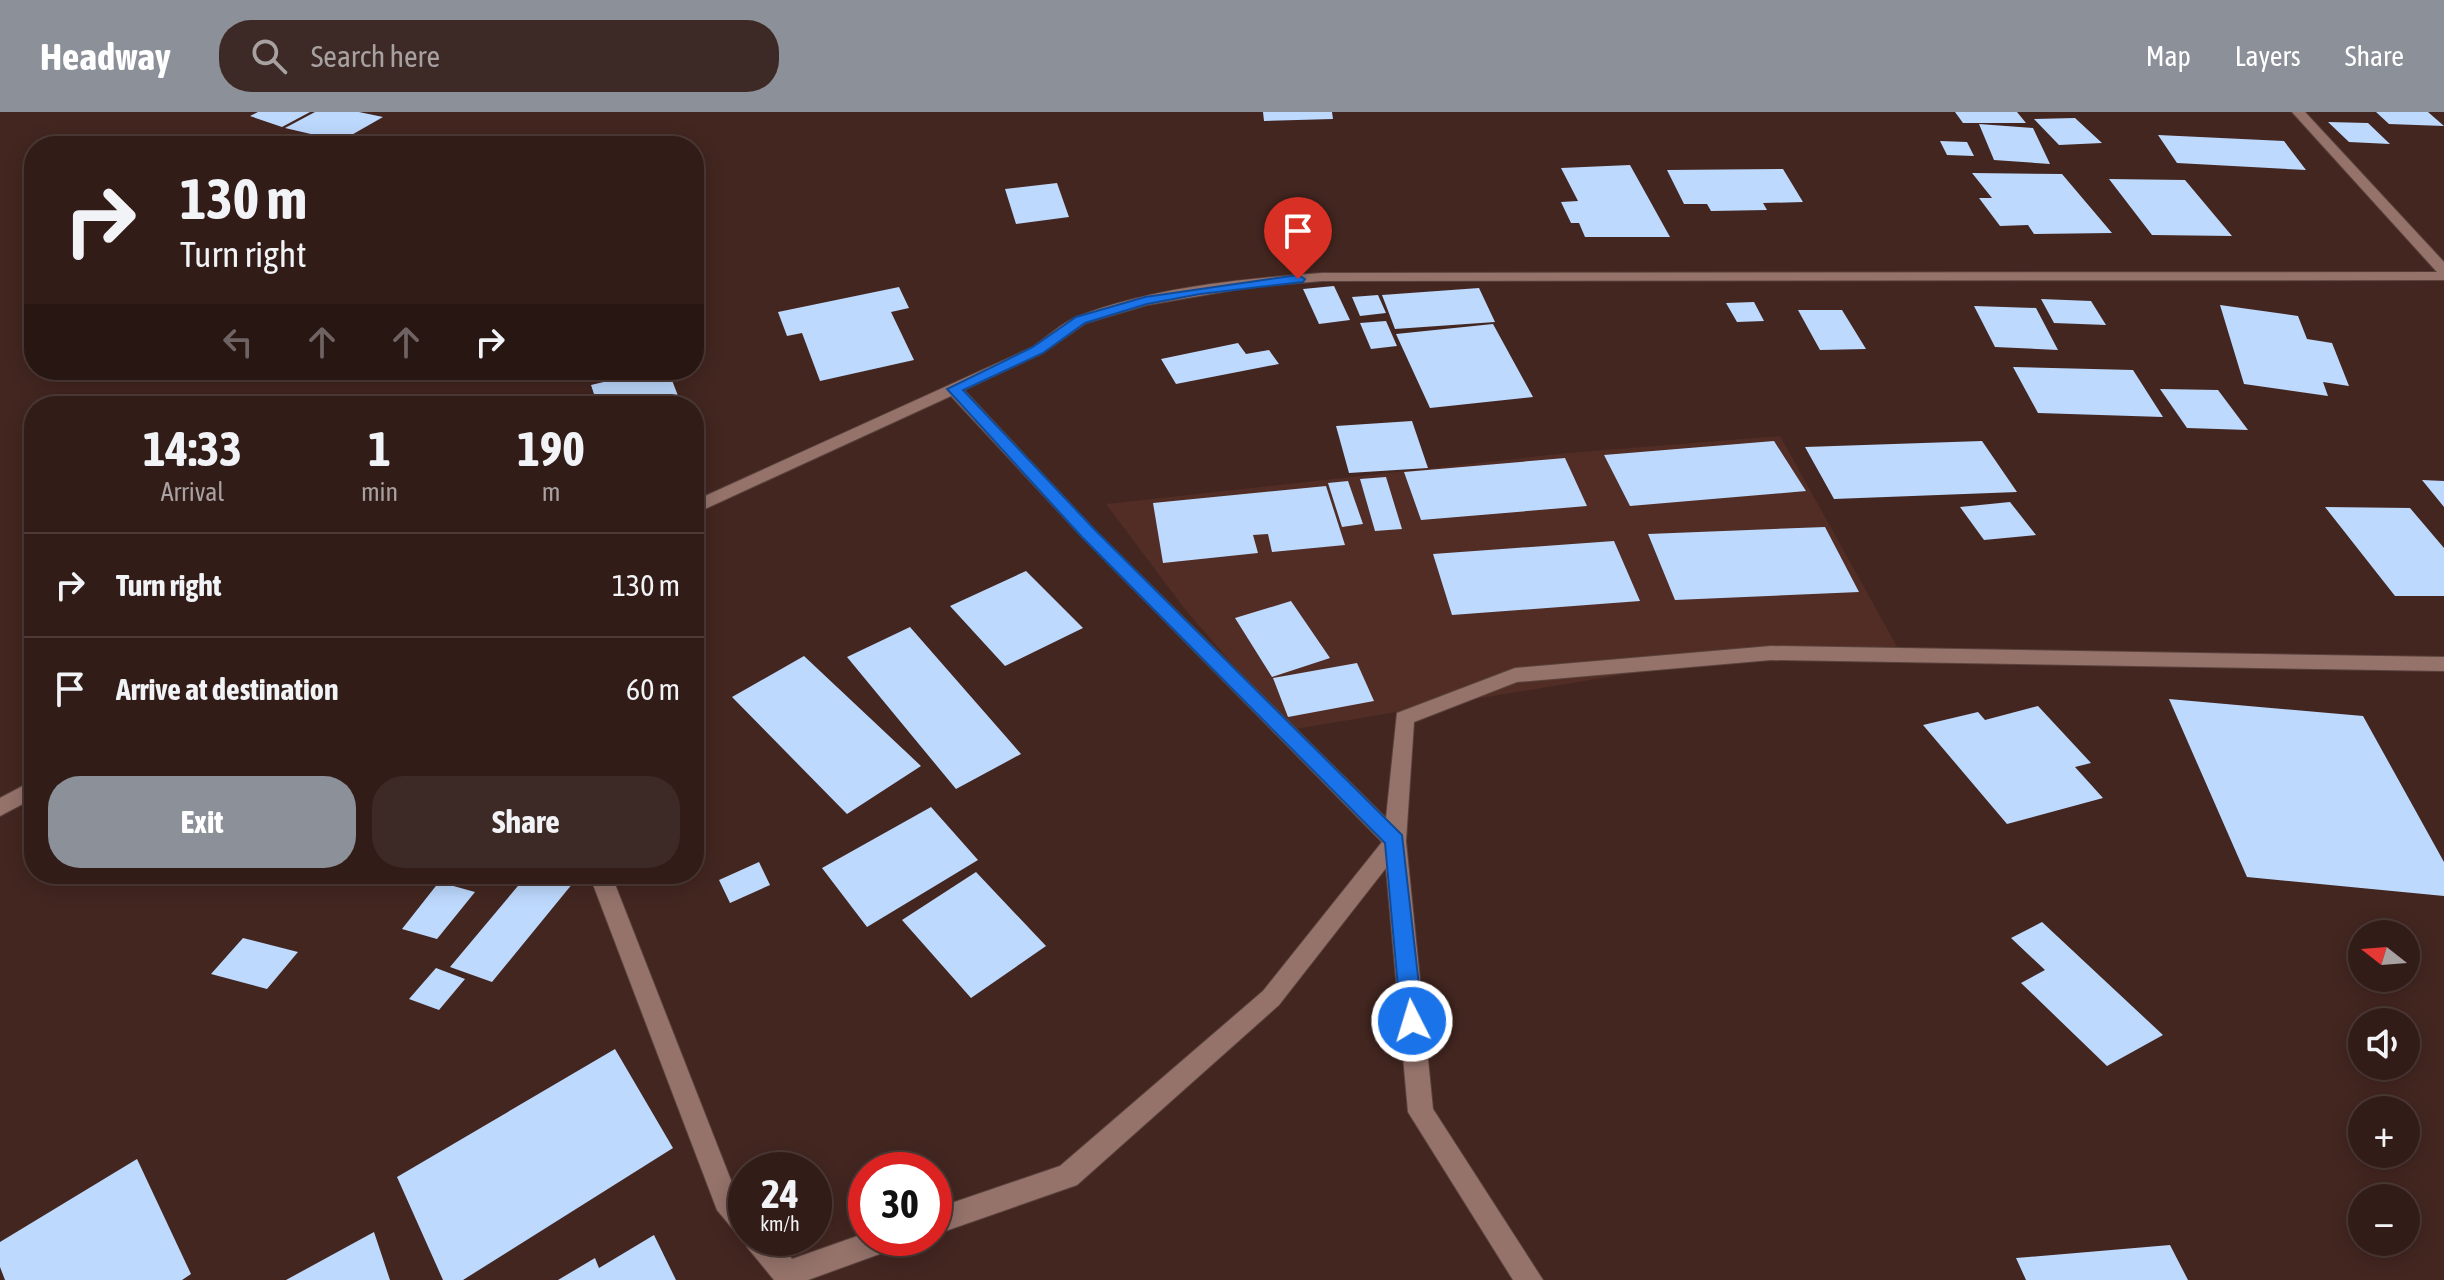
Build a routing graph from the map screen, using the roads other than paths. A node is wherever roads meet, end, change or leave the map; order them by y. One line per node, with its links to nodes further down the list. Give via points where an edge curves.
1 (2298, 112): 2 (street)
2 (2444, 274): 3 (street, via 1265,281 1145,301 1081,320 1038,350)
3 (954, 389): 4 (street); 8 (street, via 1088,533)
4 (704, 503)
5 (2444, 664): 8 (street, via 1771,653 1515,675 1404,718)
6 (24, 794): 7 (street)
7 (0, 808)
8 (1395, 841): 11 (street, via 1271,998 1068,1176); 14 (street, via 1421,1112)
9 (604, 884): 10 (street)
10 (728, 1203)
11 (952, 1216)
12 (848, 1252): 13 (street, via 787,1274)
13 (772, 1256)
14 (1529, 1280)

